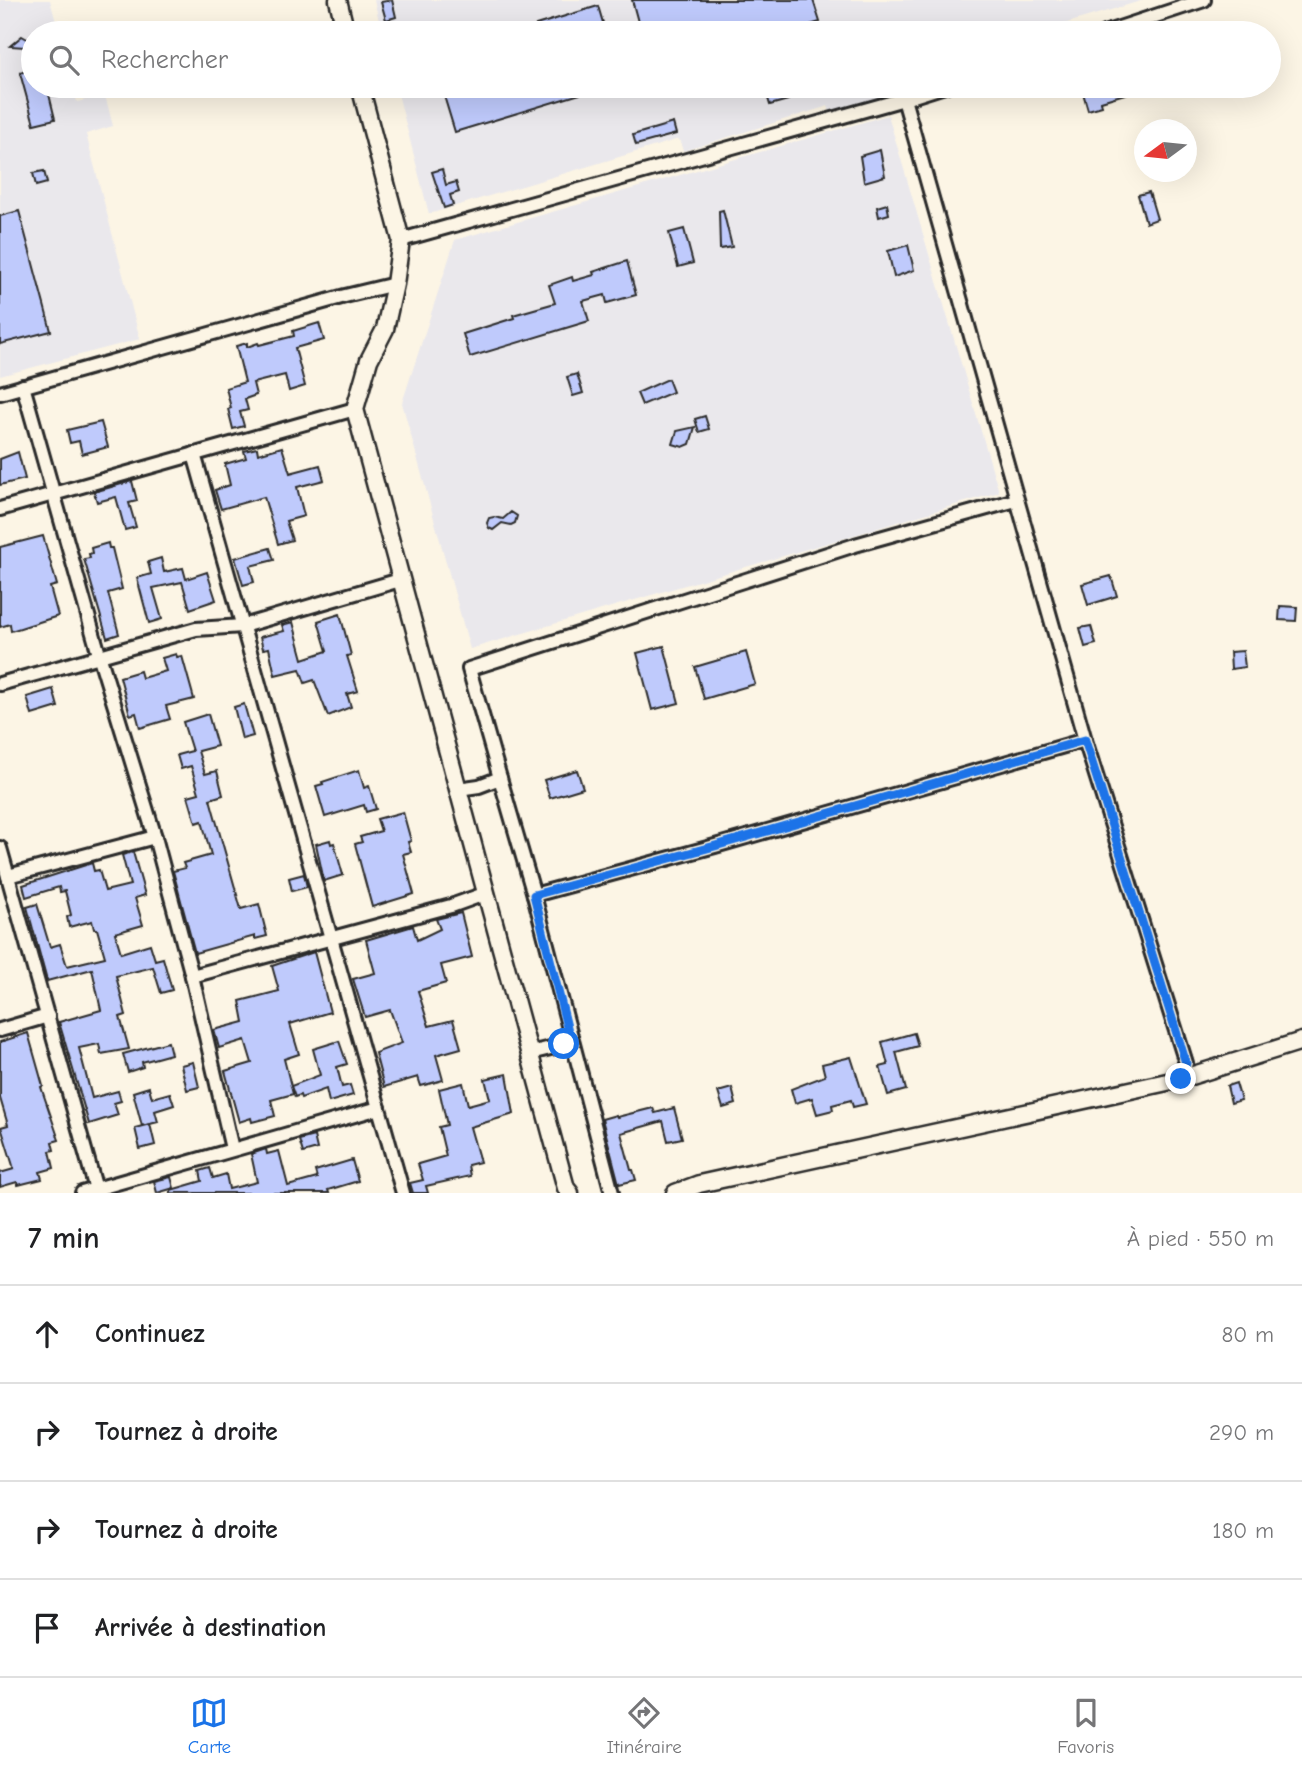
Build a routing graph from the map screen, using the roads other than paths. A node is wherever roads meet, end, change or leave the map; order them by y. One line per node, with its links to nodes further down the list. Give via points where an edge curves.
1 (338, 0): 3 (street)
2 (1204, 0): 4 (street)
3 (343, 21)
4 (1140, 21)
5 (363, 98): 8 (street)
6 (907, 98): 7 (street)
7 (904, 99): 8 (street); 15 (street)
8 (401, 240): 9 (street)
9 (395, 284): 10 (street); 12 (street, via 385,329 369,359)
10 (23, 386): 11 (street); 14 (street)
11 (0, 393)
12 (355, 409): 13 (street); 17 (street)
13 (194, 454): 14 (street); 18 (street)
14 (54, 494): 16 (street); 19 (street)
15 (1016, 500): 21 (street); 22 (street, via 855,545 469,669)
16 (0, 509)
17 (400, 580): 18 (street); 23 (street)
18 (243, 626): 19 (street, via 196,629); 29 (street)
19 (100, 657): 20 (street); 24 (street)
20 (0, 684)
21 (1085, 740): 28 (street); 36 (street, via 1186,1063)
22 (497, 779): 23 (street); 28 (street)
23 (458, 789): 27 (street)
24 (155, 837): 26 (street); 30 (street)
25 (0, 848): 26 (street)
26 (8, 876): 31 (street)
27 (487, 893): 29 (street); 35 (street)
28 (534, 895): 34 (street)
29 (331, 937): 30 (street); 37 (street)
30 (192, 976): 38 (street)
31 (48, 1016): 32 (street); 39 (street)
32 (0, 1030)
33 (1302, 1041): 36 (street)
34 (568, 1044): 35 (street); 43 (street)
35 (530, 1053): 40 (street)
36 (1181, 1079): 44 (street, via 699,1184)
37 (379, 1108): 38 (street); 42 (street)
38 (232, 1149): 39 (street)
39 (96, 1191): 41 (street)
40 (567, 1191)
41 (82, 1193)
42 (403, 1193)
43 (612, 1193)
44 (676, 1193)

